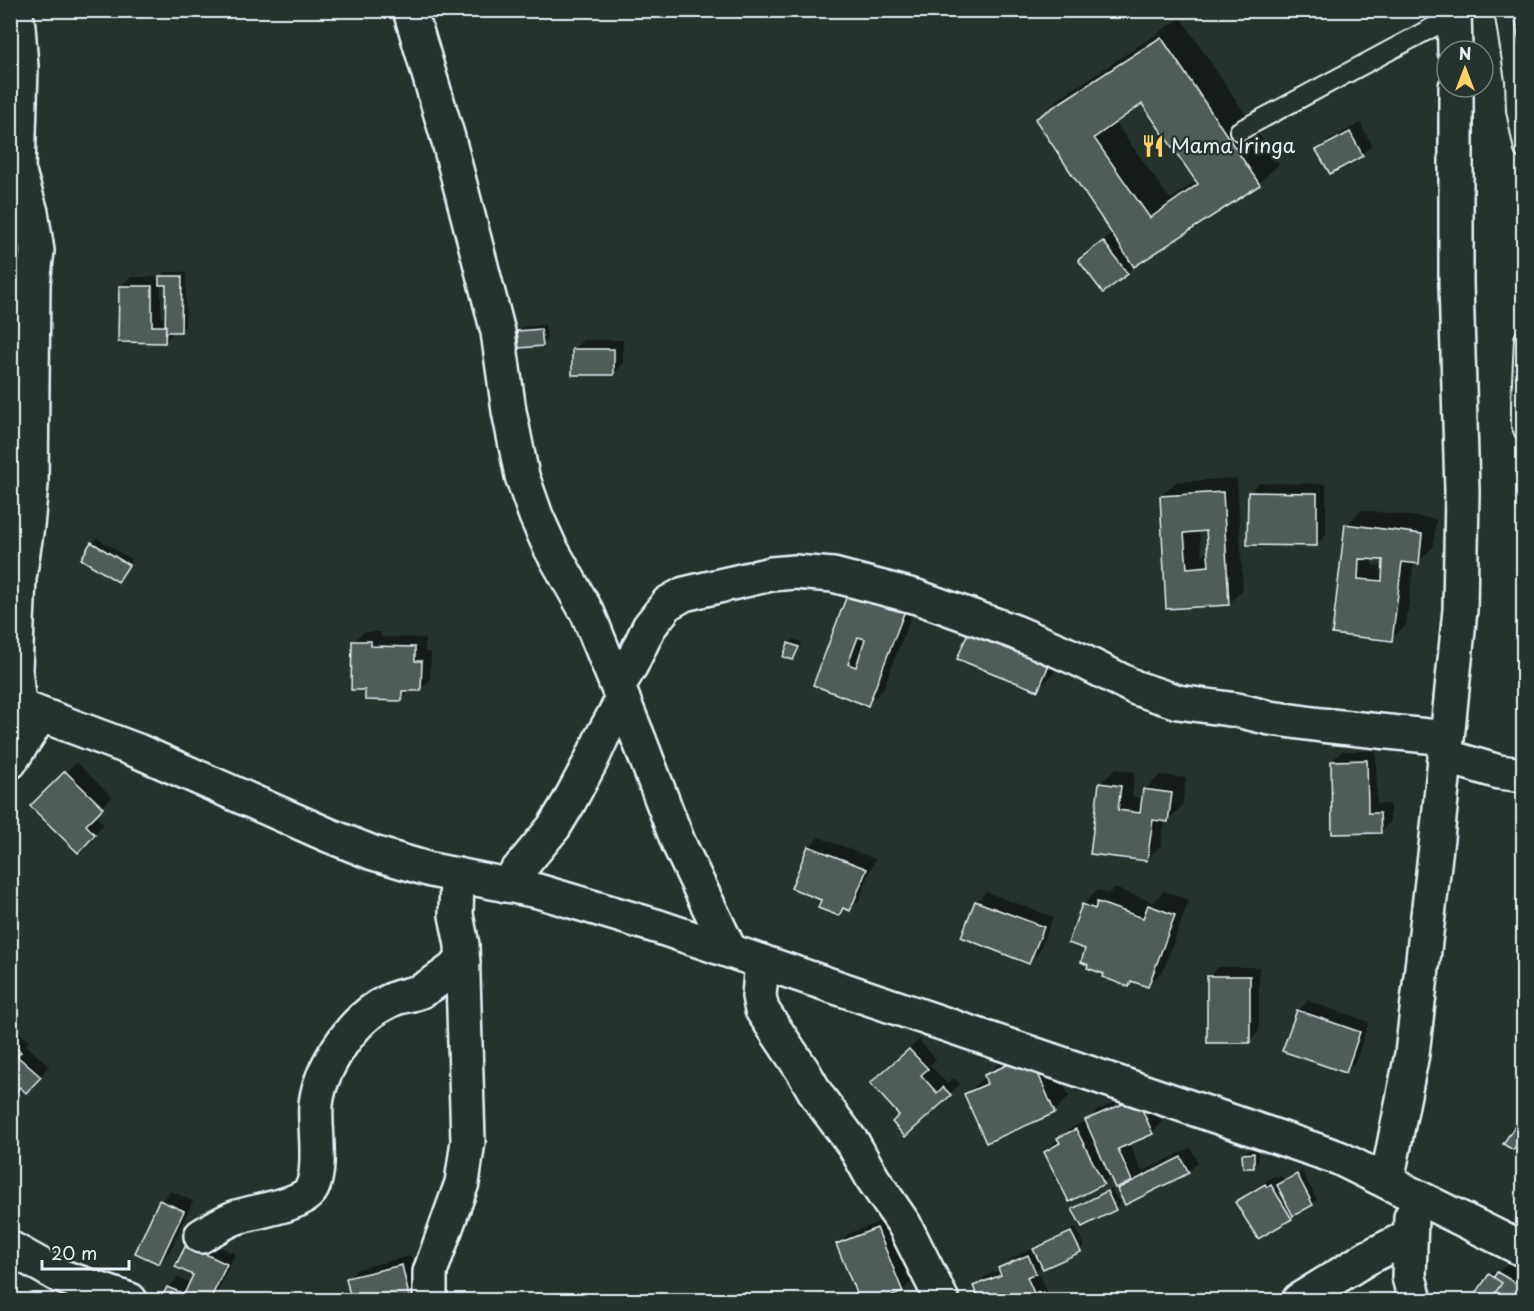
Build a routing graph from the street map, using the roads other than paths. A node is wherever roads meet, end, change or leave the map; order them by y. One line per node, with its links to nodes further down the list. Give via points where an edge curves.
1 (15, 10): 11 (street, via 21,66 18,169 37,251)
2 (410, 10): 12 (street, via 498,332 522,476 550,547 588,614)
3 (1504, 10): 8 (lane)
4 (1454, 13): 5 (street); 7 (lane)
5 (1455, 39)
6 (1456, 99): 14 (street, via 1462,492 1460,610)
7 (1239, 131)
8 (1524, 150)
9 (1524, 339): 10 (lane)
10 (1524, 432)
11 (21, 477): 13 (street, via 27,526 15,669)
12 (621, 692): 14 (street, via 650,627 668,603 684,594 771,574 804,573 833,575 917,597 1015,632 1136,688 1178,702); 18 (street, via 578,786 554,827); 19 (street, via 678,842)
13 (23, 708): 15 (street); 17 (street, via 138,751 373,853)
14 (1446, 747): 16 (street, via 1499,772); 22 (street)
15 (10, 762)
16 (1524, 775)
17 (457, 875): 18 (street); 20 (street, via 456,915)
18 (506, 885): 19 (street, via 538,891)
19 (730, 951): 21 (street)
20 (463, 962): 23 (street, via 419,992 378,1007 356,1024 337,1052 322,1080 316,1105 317,1154 311,1191 297,1202 234,1218); 28 (street, via 468,1141 462,1183 430,1272)
21 (762, 962): 22 (street, via 1339,1158); 29 (street, via 762,1010 904,1224)
22 (1399, 1188): 24 (street); 26 (street)
23 (201, 1236)
24 (1410, 1236): 30 (street); 31 (street, via 1409,1277)
25 (10, 1248): 27 (street, via 60,1276)
26 (1524, 1250)
27 (130, 1300)
28 (430, 1300)
29 (942, 1300)
30 (1299, 1300)
31 (1415, 1300)

